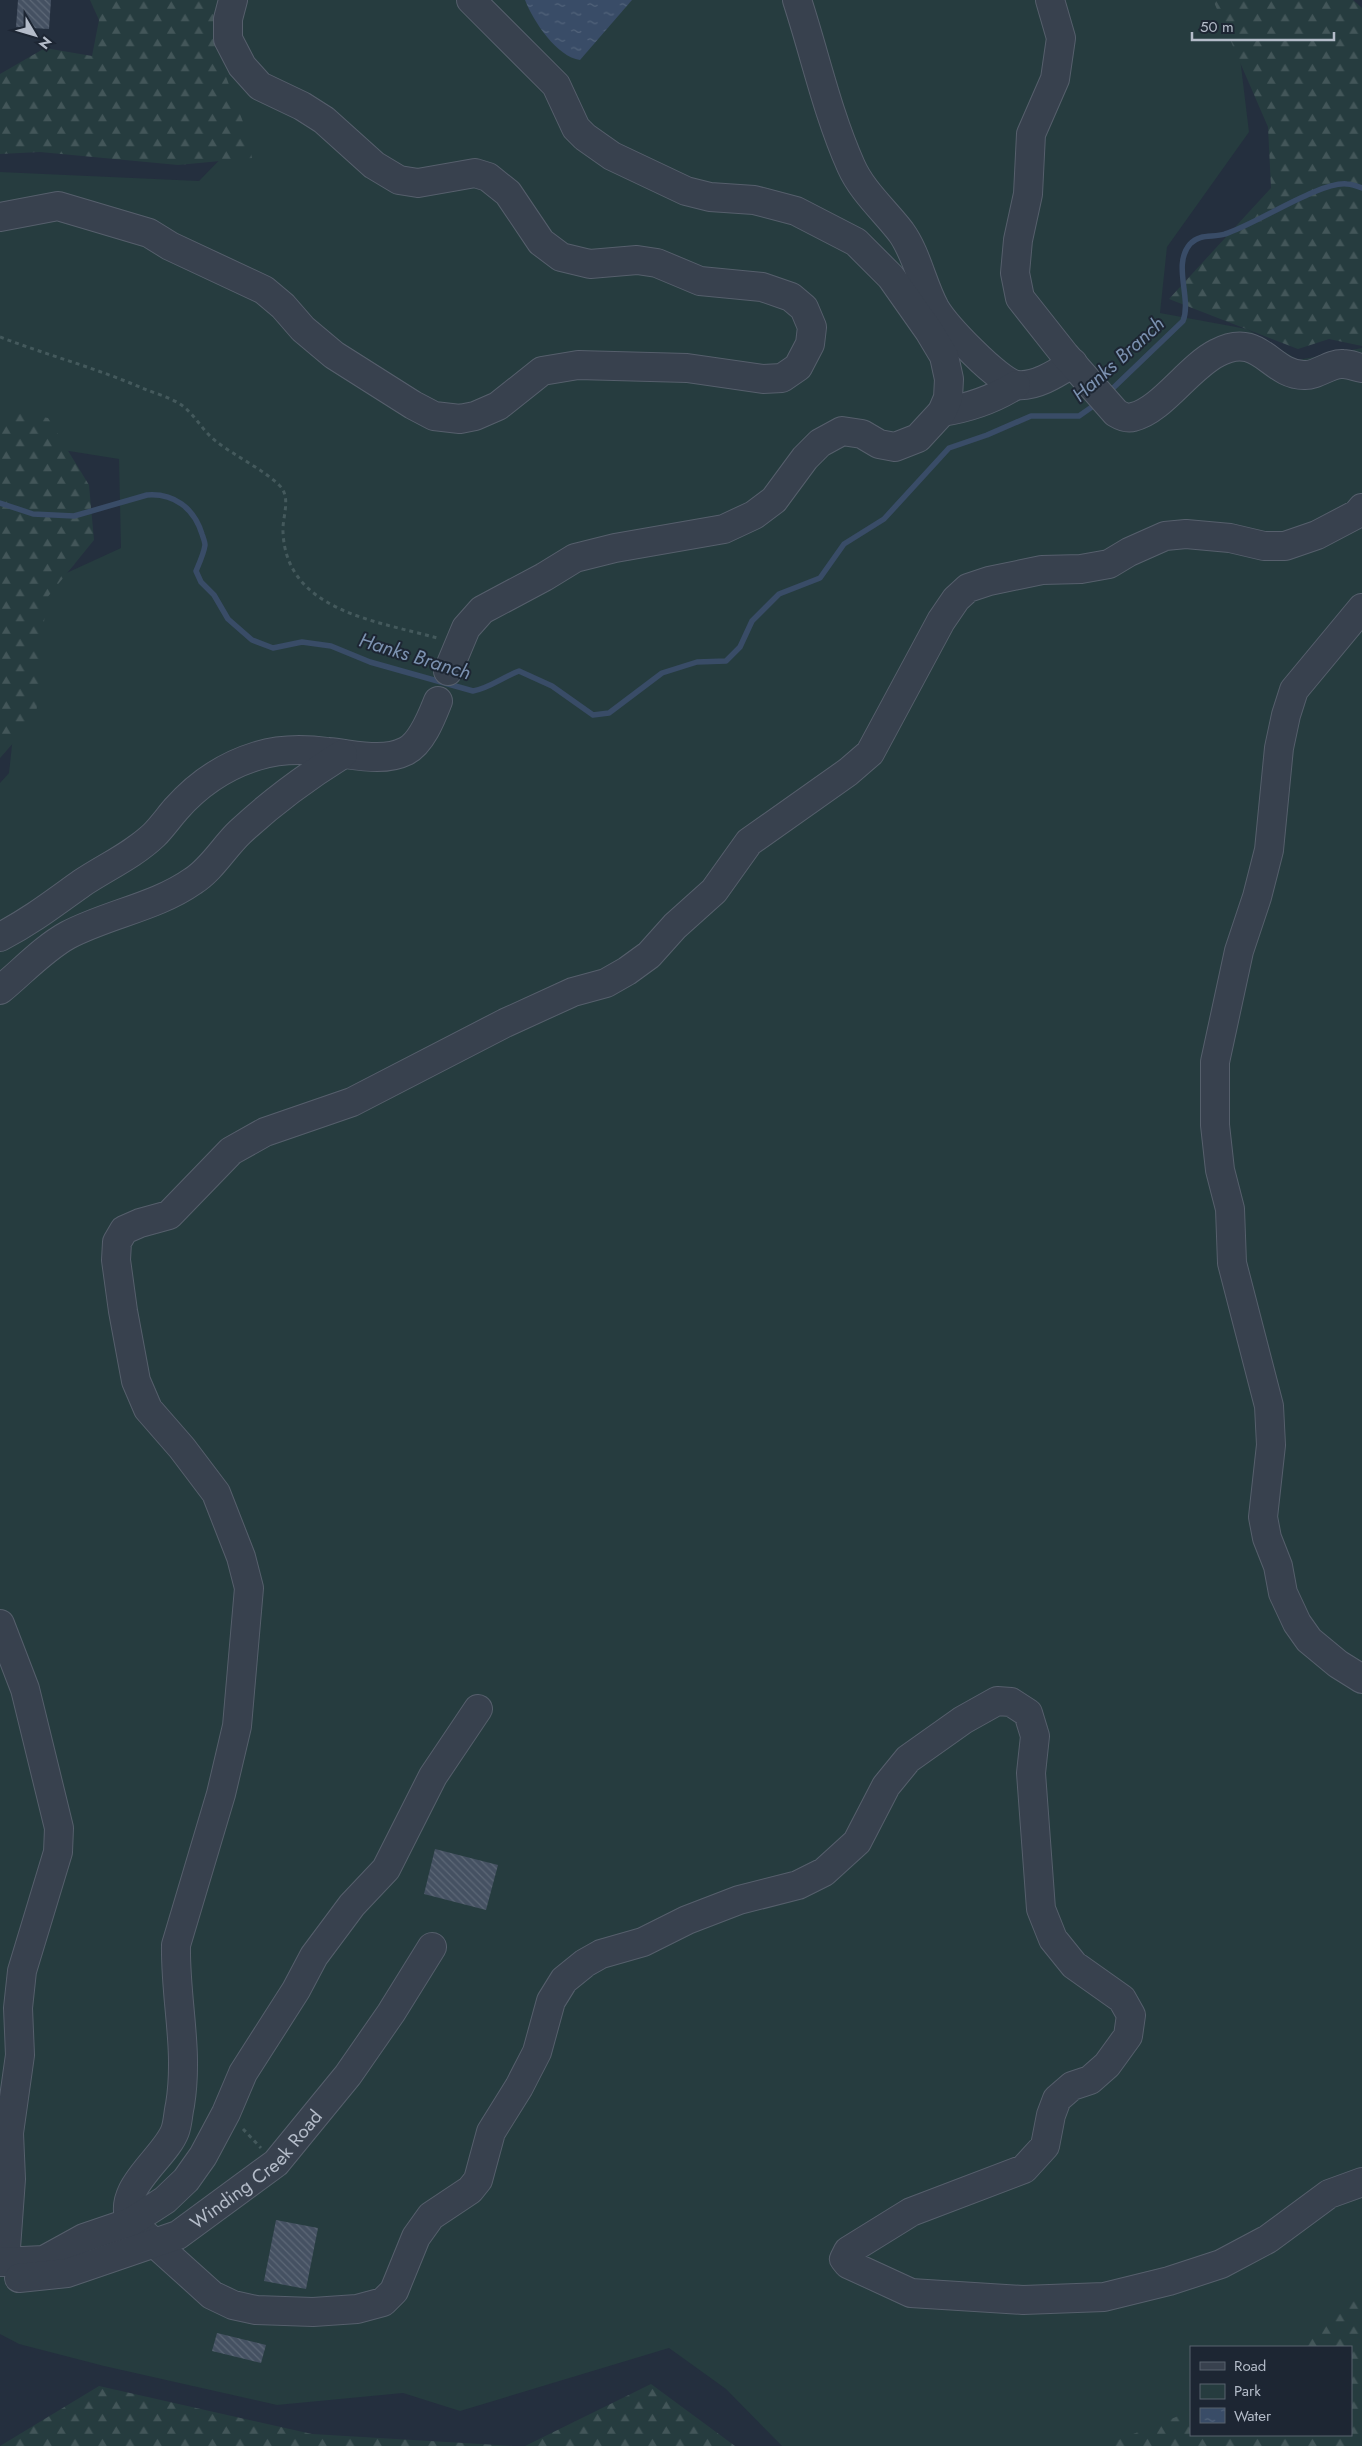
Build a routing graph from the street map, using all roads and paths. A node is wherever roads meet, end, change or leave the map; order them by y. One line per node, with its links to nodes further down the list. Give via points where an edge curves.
1 (233, 0): 5 (lane, via 228,19 228,39 242,66 260,86 324,120 374,165 399,180 418,183 475,173 488,176 508,193 541,242 560,257 590,264 637,260 657,263 700,281 762,287 791,297 804,308 812,327 810,344 798,367 782,378 763,379 687,368 578,365 542,371 498,406 475,416 460,419 434,416 334,356 264,290 149,233 58,206)
2 (471, 0): 10 (lane, via 556,85 576,128 612,156 686,192 754,200 796,211 856,242 890,277 944,356 949,379 948,398)
3 (797, 0): 9 (lane, via 834,127 852,168 876,204 902,233 936,309 951,329 1004,380)
4 (1050, 0): 7 (lane, via 1061,38 1054,79 1031,134 1028,194 1015,273 1020,298)
5 (0, 217)
6 (0, 337): 13 (path, via 115,376 179,403 214,441 280,486 286,501 284,550 293,571 314,595 345,613 440,638)
7 (1072, 364): 8 (lane, via 1116,413 1133,418 1152,408 1191,371 1218,352 1239,346 1259,350 1279,367 1304,376 1342,364); 9 (lane, via 1051,377)
8 (1362, 368)
9 (1016, 385): 10 (lane, via 960,409)
10 (942, 412): 13 (lane, via 918,438 895,447 879,444 862,434 842,432 820,443 774,500 754,515 724,529 575,558 482,610 466,628)
11 (1362, 508): 23 (lane, via 1357,514 1317,535 1285,546 1264,546 1230,538 1186,534 1165,536 1109,564 1042,570 968,588 941,621 870,753 749,842 714,891 627,971 606,983 573,992 506,1023 352,1102 265,1132 231,1151 169,1215 124,1230 117,1242 116,1260 136,1381 148,1409 216,1493 241,1557 249,1588 237,1726 221,1794 176,1945 185,2077 175,2132 144,2172 129,2202 127,2214)
12 (1362, 608): 19 (lane, via 1294,690 1286,715 1279,748 1269,850 1239,952 1215,1062 1215,1125 1220,1170 1230,1208 1232,1263 1269,1406 1271,1445 1263,1517 1267,1538 1297,1623 1309,1640)
13 (452, 659)
14 (438, 701): 15 (lane, via 428,726 407,750 388,756)
15 (343, 754): 16 (lane, via 294,750 258,755 222,770 199,784 154,835 29,922); 17 (lane, via 272,803 194,881 51,944)
16 (0, 937)
17 (0, 990)
18 (0, 1624): 25 (lane, via 25,1688 59,1828 58,1852 22,1971 18,2008 20,2055 8,2133 11,2179)
19 (1362, 1679)
20 (478, 1709): 23 (lane, via 433,1776 386,1868 352,1905 314,1956 243,2073 203,2156 172,2193)
21 (432, 1947): 24 (lane, Winding Creek Road, via 348,2075 276,2163 178,2235)
22 (1362, 2182): 24 (lane, via 1329,2194 1268,2239 1221,2264 1104,2297 1022,2300 911,2293 848,2264 844,2259 848,2250 911,2212 1024,2169 1045,2146 1057,2099 1072,2086 1090,2080 1107,2065 1128,2036 1131,2015 1122,1999 1074,1965 1053,1939 1042,1909 1036,1846 1031,1773 1035,1736 1028,1713 1011,1702 997,1701 963,1720 908,1759 886,1786 857,1842 824,1872 798,1885 739,1900 687,1920 643,1942 601,1954 564,1980 551,2001 538,2052 490,2132 478,2180 470,2190 431,2216 416,2237 394,2291 383,2302 358,2310 313,2312 256,2310 233,2305 212,2294)
23 (131, 2222): 24 (lane); 25 (lane, via 84,2238 44,2260)
24 (154, 2243): 25 (lane, Winding Creek Road, via 67,2273)
25 (2, 2268)

